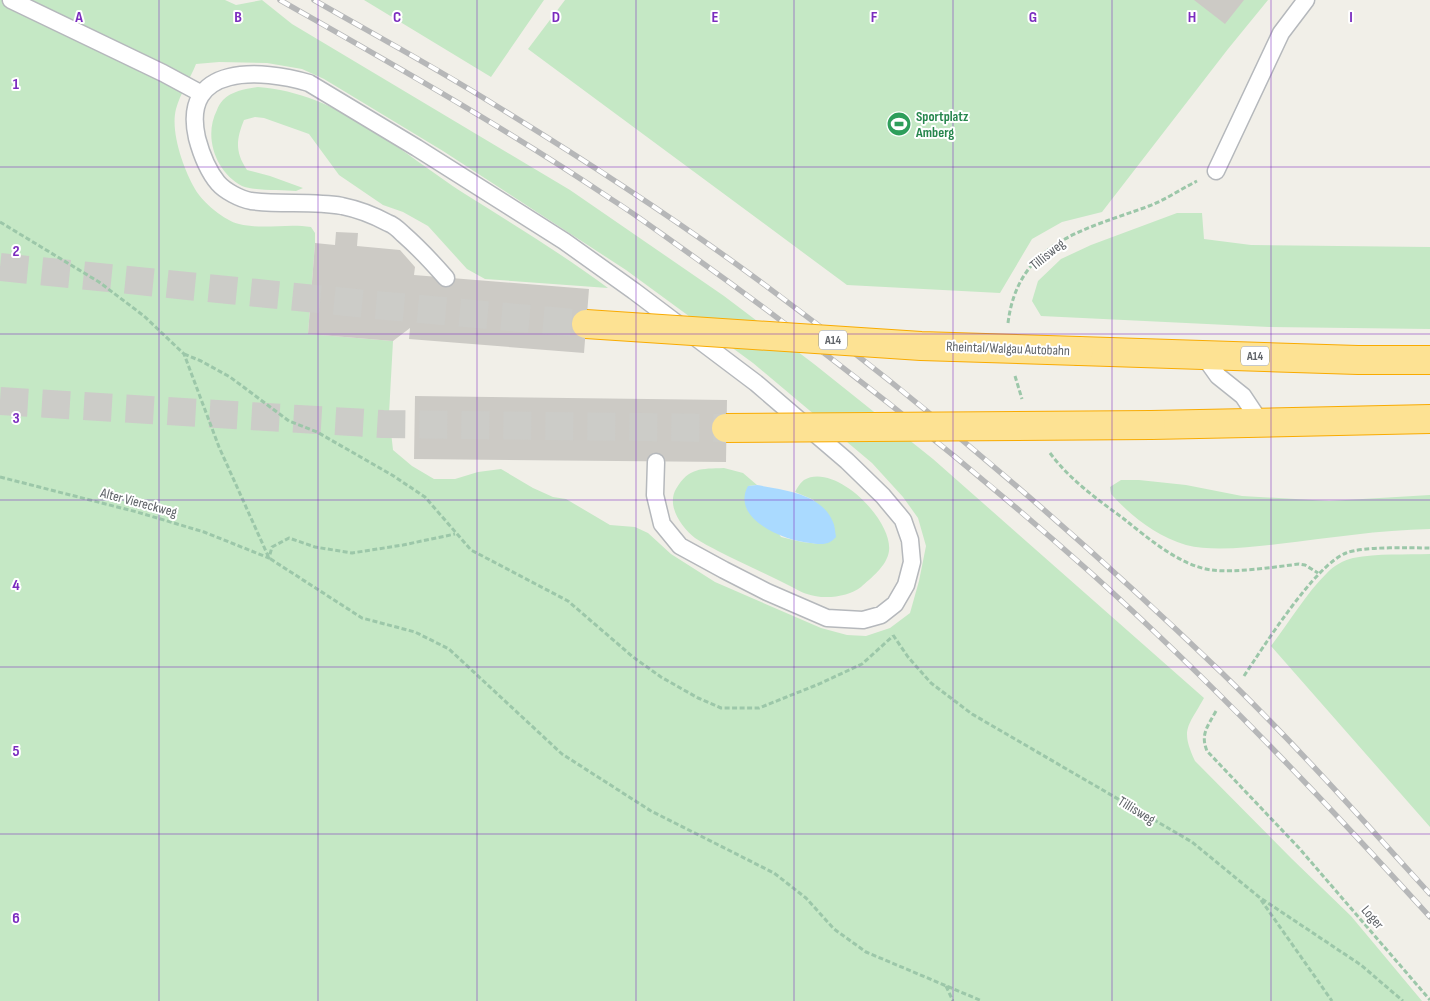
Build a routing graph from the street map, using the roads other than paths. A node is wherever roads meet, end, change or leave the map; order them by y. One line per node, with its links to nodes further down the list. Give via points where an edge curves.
1 (11, 0): 3 (lane)
2 (1306, 0): 4 (lane, via 1281,33)
3 (202, 94): 5 (lane, via 194,126 199,146 218,183 249,201 344,207 390,223 423,251); 12 (lane, via 209,85 225,77 243,74 309,83 418,148 564,242 756,383 883,496 903,520 910,540 912,562 906,585 895,604 881,615 863,620 827,618 767,592 680,546 662,524 655,495)
4 (1216, 172)
5 (446, 278)
6 (586, 324): 7 (highway, Rheintal/Walgau Autobahn / A14, bridge, via 922,346)
7 (1203, 355): 8 (highway, Rheintal/Walgau Autobahn / A14); 10 (lane, via 1218,376 1242,396)
8 (1430, 360)
9 (1430, 419): 10 (highway)
10 (1261, 423): 11 (highway, bridge)
11 (726, 428)
12 (656, 462)

